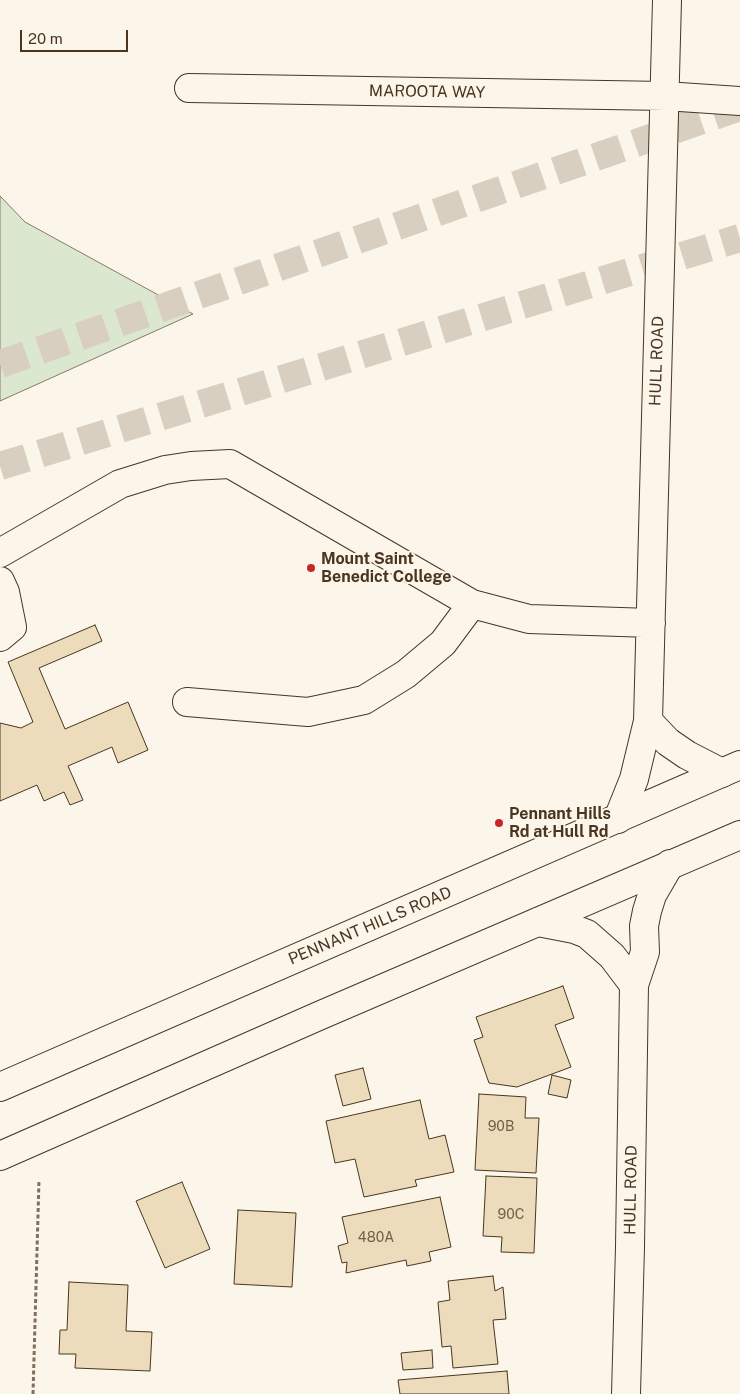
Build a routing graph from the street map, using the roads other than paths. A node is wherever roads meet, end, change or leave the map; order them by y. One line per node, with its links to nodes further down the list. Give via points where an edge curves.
1 (667, 0): 3 (main road, HULL ROAD)
2 (189, 88): 3 (main road, MAROOTA WAY)
3 (665, 96): 4 (main road, MAROOTA WAY); 8 (main road, HULL ROAD)
4 (740, 101)
5 (0, 553): 7 (main road, via 120,484 164,470 230,464)
6 (0, 581): 9 (main road, via 12,627)
7 (472, 604): 8 (main road, via 529,619); 10 (main road, via 443,643 406,674 364,700 308,712)
8 (651, 623): 11 (main road, HULL ROAD)
9 (0, 637)
10 (187, 702)
11 (648, 721): 12 (main road, via 668,742 687,755); 13 (main road, HULL ROAD, via 634,780)
12 (731, 769): 13 (main road, PENNANT HILLS ROAD)
13 (618, 819): 18 (main road, PENNANT HILLS ROAD)
14 (740, 835): 15 (main road)
15 (670, 864): 16 (main road); 17 (main road, HULL ROAD, via 649,903 644,926 645,952)
16 (538, 922): 17 (main road, via 587,934 612,956); 19 (main road)
17 (634, 985): 20 (main road, HULL ROAD)
18 (0, 1087)
19 (0, 1156)
20 (626, 1394)

